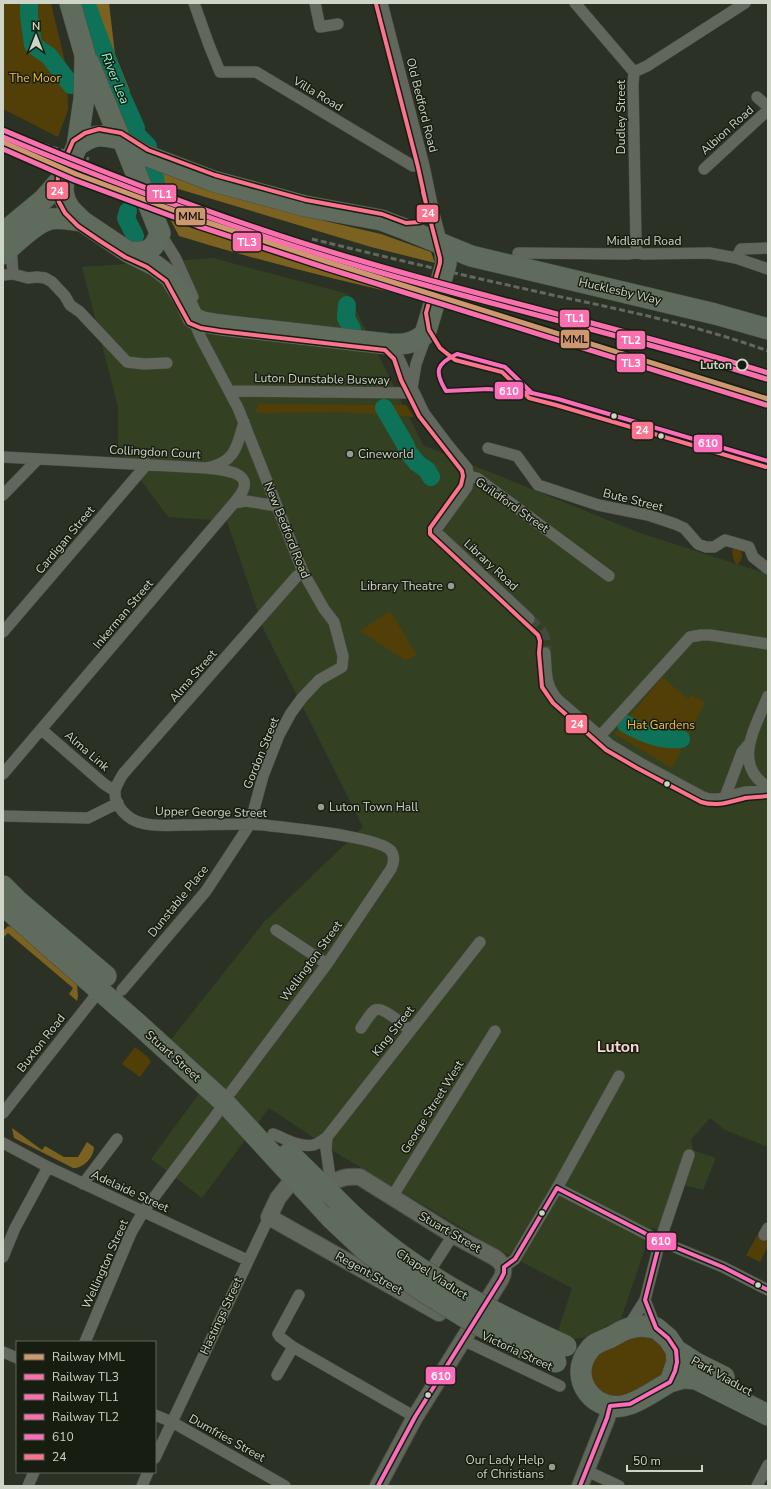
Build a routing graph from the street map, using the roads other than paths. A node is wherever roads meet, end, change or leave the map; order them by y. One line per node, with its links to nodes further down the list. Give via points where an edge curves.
1 (70, 3): 8 (highway)
2 (194, 3): 15 (street, Villa Road, via 220,72 256,72 412,166)
3 (315, 3): 7 (street, via 320,27)
4 (382, 3): 15 (street, Old Bedford Road)
5 (575, 3): 9 (street, Dudley Street)
6 (745, 3): 9 (street)
7 (338, 24)
8 (85, 55): 13 (highway); 14 (highway, via 84,99)
9 (634, 72): 26 (street, Dudley Street)
10 (757, 97): 11 (street)
11 (768, 107)
12 (768, 110): 16 (street, Albion Road)
13 (122, 141): 14 (highway, via 100,136 88,138); 20 (highway, Hucklesby Way, via 145,155 213,181 305,206 381,220); 21 (highway)
14 (77, 146): 17 (highway)
15 (424, 166): 18 (street, Old Bedford Road)
16 (704, 169)
17 (64, 176): 19 (highway, via 65,200); 22 (highway)
18 (434, 214): 20 (street, via 429,223 422,228); 27 (street, Old Bedford Road)
19 (82, 221): 22 (highway, via 52,218); 24 (highway, New Bedford Road)
20 (405, 228): 27 (highway, Hucklesby Way)
21 (160, 232): 24 (highway, via 158,241 150,249 138,253); 31 (street, New Bedford Road, via 176,259)
22 (6, 236): 30 (street)
23 (768, 248): 28 (street, via 741,249)
24 (128, 252): 31 (highway, New Bedford Road, via 150,262 170,277)
25 (518, 253): 26 (street, Midland Road)
26 (637, 253): 28 (street, Midland Road, via 709,253)
27 (444, 254): 32 (highway, Hucklesby Way, via 472,256); 33 (highway)
28 (736, 258): 29 (street, Midland Road)
29 (768, 269)
30 (8, 274): 35 (street, via 45,278 52,282 70,305 80,312 127,362)
31 (198, 320): 34 (highway); 37 (street, New Bedford Road, via 201,338)
32 (768, 329)
33 (423, 342): 34 (highway); 36 (street, via 416,364)
34 (395, 345): 36 (street, Guildford Street)
35 (167, 363)
36 (413, 390): 37 (street, Luton Dunstable Busway); 44 (street, Guildford Street, via 424,413 467,468)
37 (230, 391): 38 (street, New Bedford Road)
38 (244, 422): 43 (street, Collingdon Court, via 236,450 232,455 223,464); 47 (street, New Bedford Road)
39 (488, 448): 48 (street, Bute Street, via 517,456 538,484 598,505 648,515 675,524 684,528 698,544 706,547 714,547 725,540 749,547 753,557)
40 (3, 457): 41 (street, Collingdon Court)
41 (38, 459): 42 (street, Collingdon Court); 45 (street)
42 (147, 464): 43 (street, Collingdon Court); 52 (street, Cardigan Street)
43 (206, 468): 46 (street, Inkerman Street, via 226,470 241,477 243,490)
44 (469, 476): 50 (street, Guildford Street, via 478,478); 51 (street, Library Road, via 467,487 435,531)
45 (3, 495)
46 (234, 504): 47 (street, via 246,501); 57 (street, Inkerman Street)
47 (277, 506): 49 (street, New Bedford Road)
48 (768, 569)
49 (303, 572): 55 (street, New Bedford Road, via 334,622 343,656); 62 (street, Alma Street, via 123,774)
50 (609, 576)
51 (529, 619)
52 (3, 632)
53 (768, 644): 58 (street, via 710,635 690,637)
54 (545, 653): 58 (street, via 547,680 551,691 557,699)
55 (342, 667): 66 (street, Gordon Street, via 319,680 291,713 279,734 263,776)
56 (768, 696): 59 (street)
57 (42, 730): 60 (street, Inkerman Street); 62 (street, Alma Link)
58 (601, 735): 63 (street, via 610,745 703,797)
59 (749, 745): 61 (street, via 747,755 753,775); 63 (street, via 742,752)
60 (3, 774)
61 (768, 789): 63 (street)
62 (115, 791): 64 (street)
63 (726, 797)
64 (118, 804): 65 (street, via 88,818); 66 (street, Upper George Street, via 132,819 154,825)
65 (3, 816)
66 (250, 824): 67 (street, Upper George Street, via 347,836); 74 (street, Dunstable Place, via 206,891)
67 (381, 845): 72 (street, Wellington Street, via 393,854 394,864)
68 (3, 886): 74 (highway, Stuart Street)
69 (3, 905): 73 (highway, Stuart Street)
70 (276, 930): 72 (street)
71 (480, 942): 76 (street, King Street)
72 (327, 964): 79 (street, Wellington Street)
73 (100, 990): 79 (highway, Stuart Street); 80 (street, Buxton Road)
74 (122, 990): 79 (highway, Stuart Street)
75 (361, 1028): 76 (street, via 375,1010 379,1009)
76 (410, 1030): 82 (street, King Street)
77 (495, 1031): 91 (street, George Street West)
78 (619, 1076): 89 (street)
79 (228, 1098): 81 (highway, Stuart Street, via 248,1111); 87 (highway, Stuart Street); 92 (street, Wellington Street)
80 (3, 1113)
81 (272, 1134): 82 (street, via 296,1144 311,1146); 90 (highway, Stuart Street, via 297,1162)
82 (327, 1137): 90 (street)
83 (117, 1139): 88 (street)
84 (3, 1143): 86 (street, Adelaide Street)
85 (689, 1154): 96 (street)
86 (48, 1167): 88 (street, Adelaide Street); 97 (street, via 15,1228)
87 (294, 1178): 93 (main road, Hastings Street, via 278,1198); 94 (highway, Stuart Street)
88 (83, 1184): 92 (street, Adelaide Street)
89 (557, 1188): 96 (street); 99 (street, via 515,1259)
90 (331, 1189): 91 (main road, Stuart Street, via 345,1177 360,1177); 112 (highway, Chapel Viaduct, bridge, via 367,1228 413,1264 513,1322)
91 (392, 1196): 95 (main road, Stuart Street)
92 (144, 1212): 98 (street, Adelaide Street); 107 (street, Wellington Street, via 131,1233)
93 (269, 1217): 98 (street, Hastings Street); 102 (main road, Regent Street)
94 (331, 1218): 112 (highway, Chapel Viaduct, bridge, via 366,1251 424,1292 473,1322 516,1345)
95 (453, 1234): 99 (main road, Stuart Street, via 494,1257); 102 (street)
96 (660, 1241): 100 (street, via 723,1267); 103 (street)
97 (3, 1257)
98 (247, 1260): 123 (street, Hastings Street)
99 (504, 1267): 106 (main road, via 504,1273)
100 (768, 1290)
101 (299, 1295): 108 (street, via 278,1334)
102 (413, 1298): 106 (main road, Regent Street)
103 (644, 1300): 104 (street); 105 (street)
104 (628, 1327): 105 (highway); 109 (highway)
105 (656, 1328): 110 (highway, via 668,1338)
106 (466, 1334): 117 (street, Victoria Street); 122 (main road)
107 (85, 1341)
108 (293, 1347): 114 (street); 122 (street)
109 (590, 1348): 112 (highway); 115 (highway, via 584,1358)
110 (676, 1350): 116 (highway, via 677,1362); 118 (highway, Park Viaduct)
111 (3, 1352): 113 (street)
112 (561, 1354): 115 (highway)
113 (16, 1358)
114 (277, 1375)
115 (580, 1378): 119 (highway, via 589,1396)
116 (670, 1382): 119 (highway, via 630,1404); 121 (highway, Park Viaduct, via 684,1378 696,1379)
117 (560, 1386)
118 (768, 1401)
119 (610, 1406): 126 (main road)
120 (156, 1415): 123 (street, Dumfries Street)
121 (768, 1415)
122 (414, 1417): 132 (main road)
123 (172, 1422): 124 (street, Hastings Street); 131 (street, Dumfries Street)
124 (156, 1456)
125 (768, 1465): 135 (street)
126 (587, 1471): 133 (main road); 134 (street)
127 (34, 1473): 129 (street)
128 (148, 1473): 130 (street)
129 (28, 1486)
130 (142, 1486)
131 (286, 1486)
132 (378, 1486)
133 (580, 1486)
134 (619, 1486)
135 (757, 1486)

